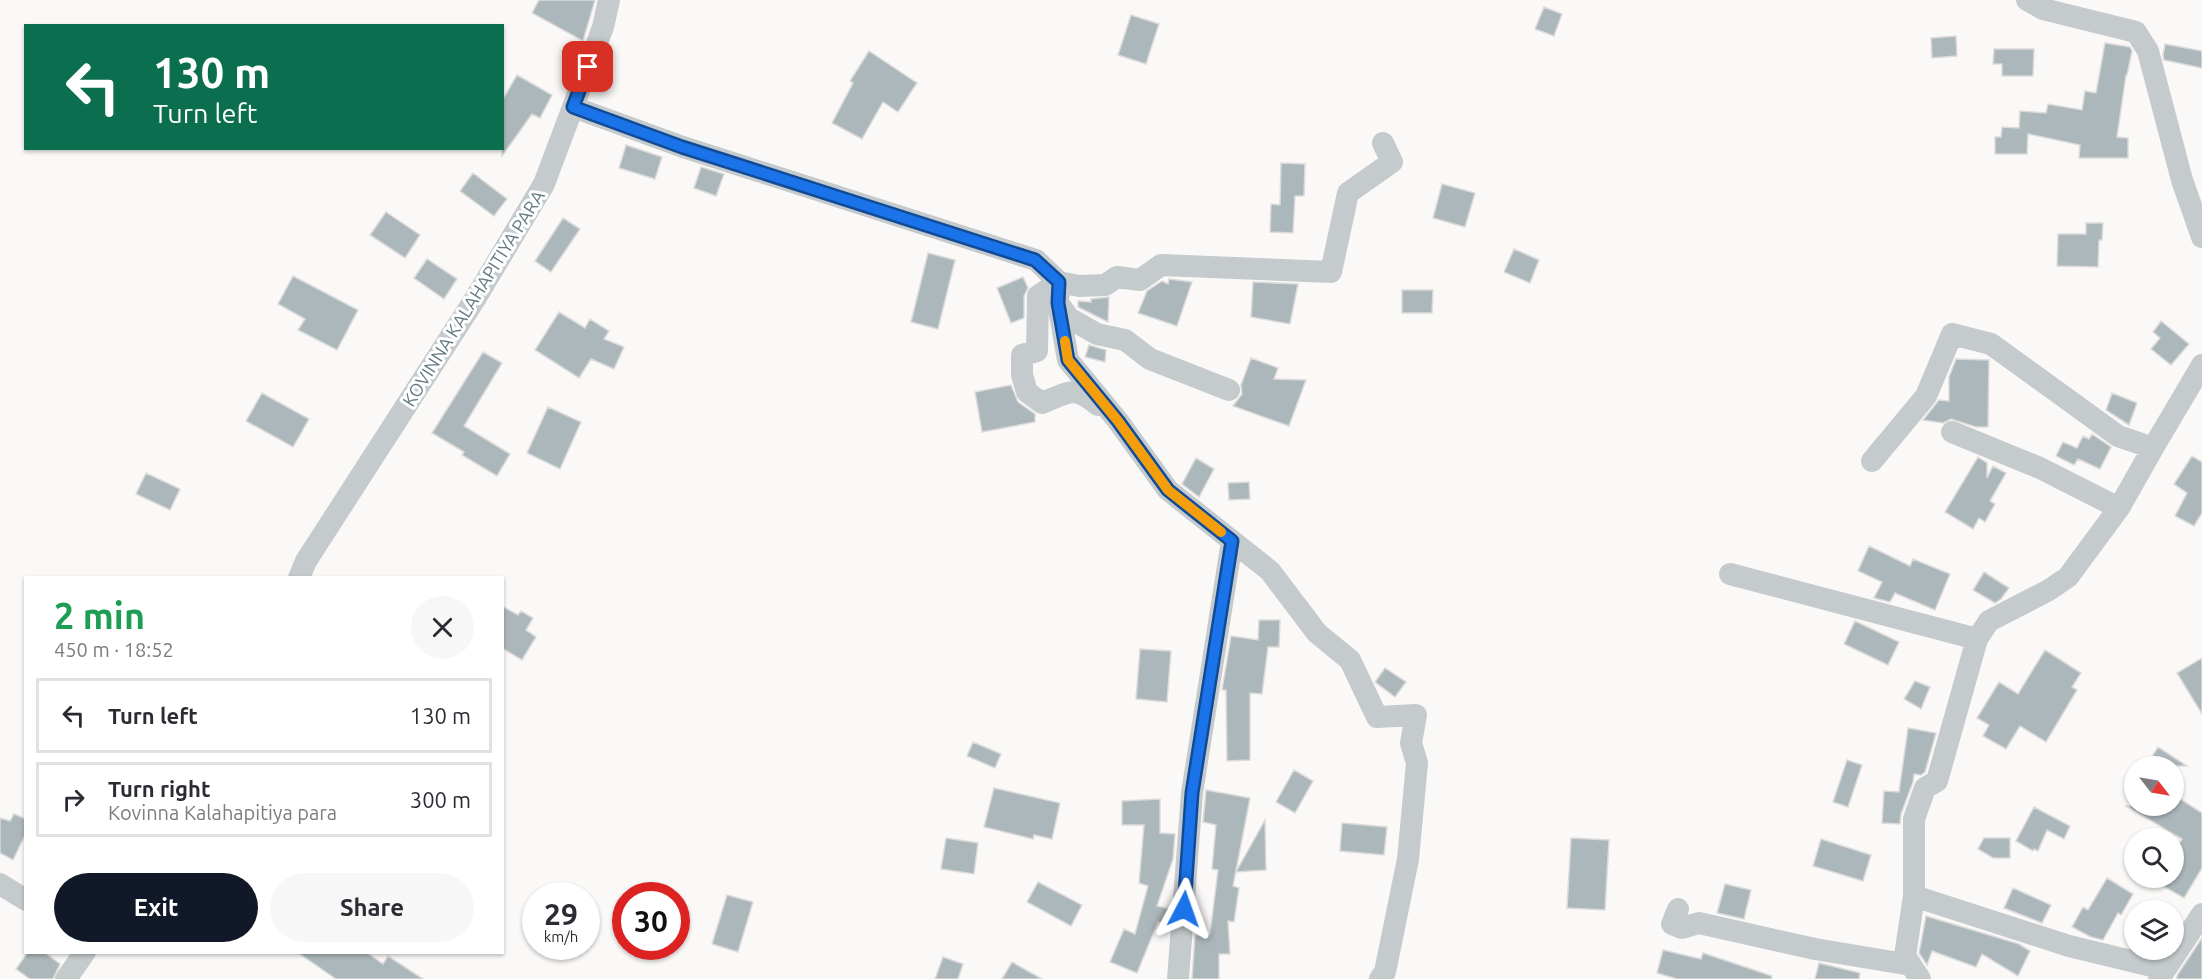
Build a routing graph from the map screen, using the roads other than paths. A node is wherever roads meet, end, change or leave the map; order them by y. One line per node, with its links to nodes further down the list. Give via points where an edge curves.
1 (609, 0): 4 (street, KOVINNA KALAHAPITIYA PARA)
2 (2027, 0): 3 (street, via 2043,9)
3 (2066, 7): 6 (street, via 2136,32 2148,51 2181,180)
4 (573, 107): 7 (street, via 682,147 1035,260); 17 (street, KOVINNA KALAHAPITIYA PARA, via 544,184)
5 (1383, 143): 7 (street, via 1392,162 1348,193 1330,272 1161,265 1140,280 1117,277 1105,285)
6 (2202, 237)
7 (1058, 292): 9 (street, via 1069,318 1097,334 1125,339 1150,359); 10 (street, via 1068,360); 10 (street, via 1038,296 1036,351 1022,355 1027,393 1042,403 1073,391 1083,393)
8 (2202, 365): 12 (street)
9 (1229, 390)
10 (1118, 421): 15 (street, via 1168,490)
11 (1952, 432): 14 (street, via 2040,468)
12 (2154, 448): 13 (street, via 2118,436 1991,344 1952,334 1926,396); 14 (street)
13 (1872, 461)
14 (2119, 508): 18 (street, via 2068,577 1989,621)
15 (1232, 541): 28 (street, via 1192,793); 29 (street, via 1270,571 1317,633 1350,660 1377,717 1416,714 1410,743 1417,763 1408,859 1385,972)
16 (1730, 574): 18 (street)
17 (300, 576)
18 (1977, 639): 20 (street, via 1937,781 1924,788 1914,819)
19 (0, 884): 21 (street)
20 (1914, 896): 25 (street, via 1905,956); 26 (street)
21 (24, 899)
22 (1678, 909): 25 (street, via 1672,924 1682,928 1700,923)
23 (2202, 914): 26 (street)
24 (84, 954): 27 (street)
25 (1915, 972)
26 (2161, 974)
27 (66, 979)
28 (1178, 979)
29 (1380, 979)

